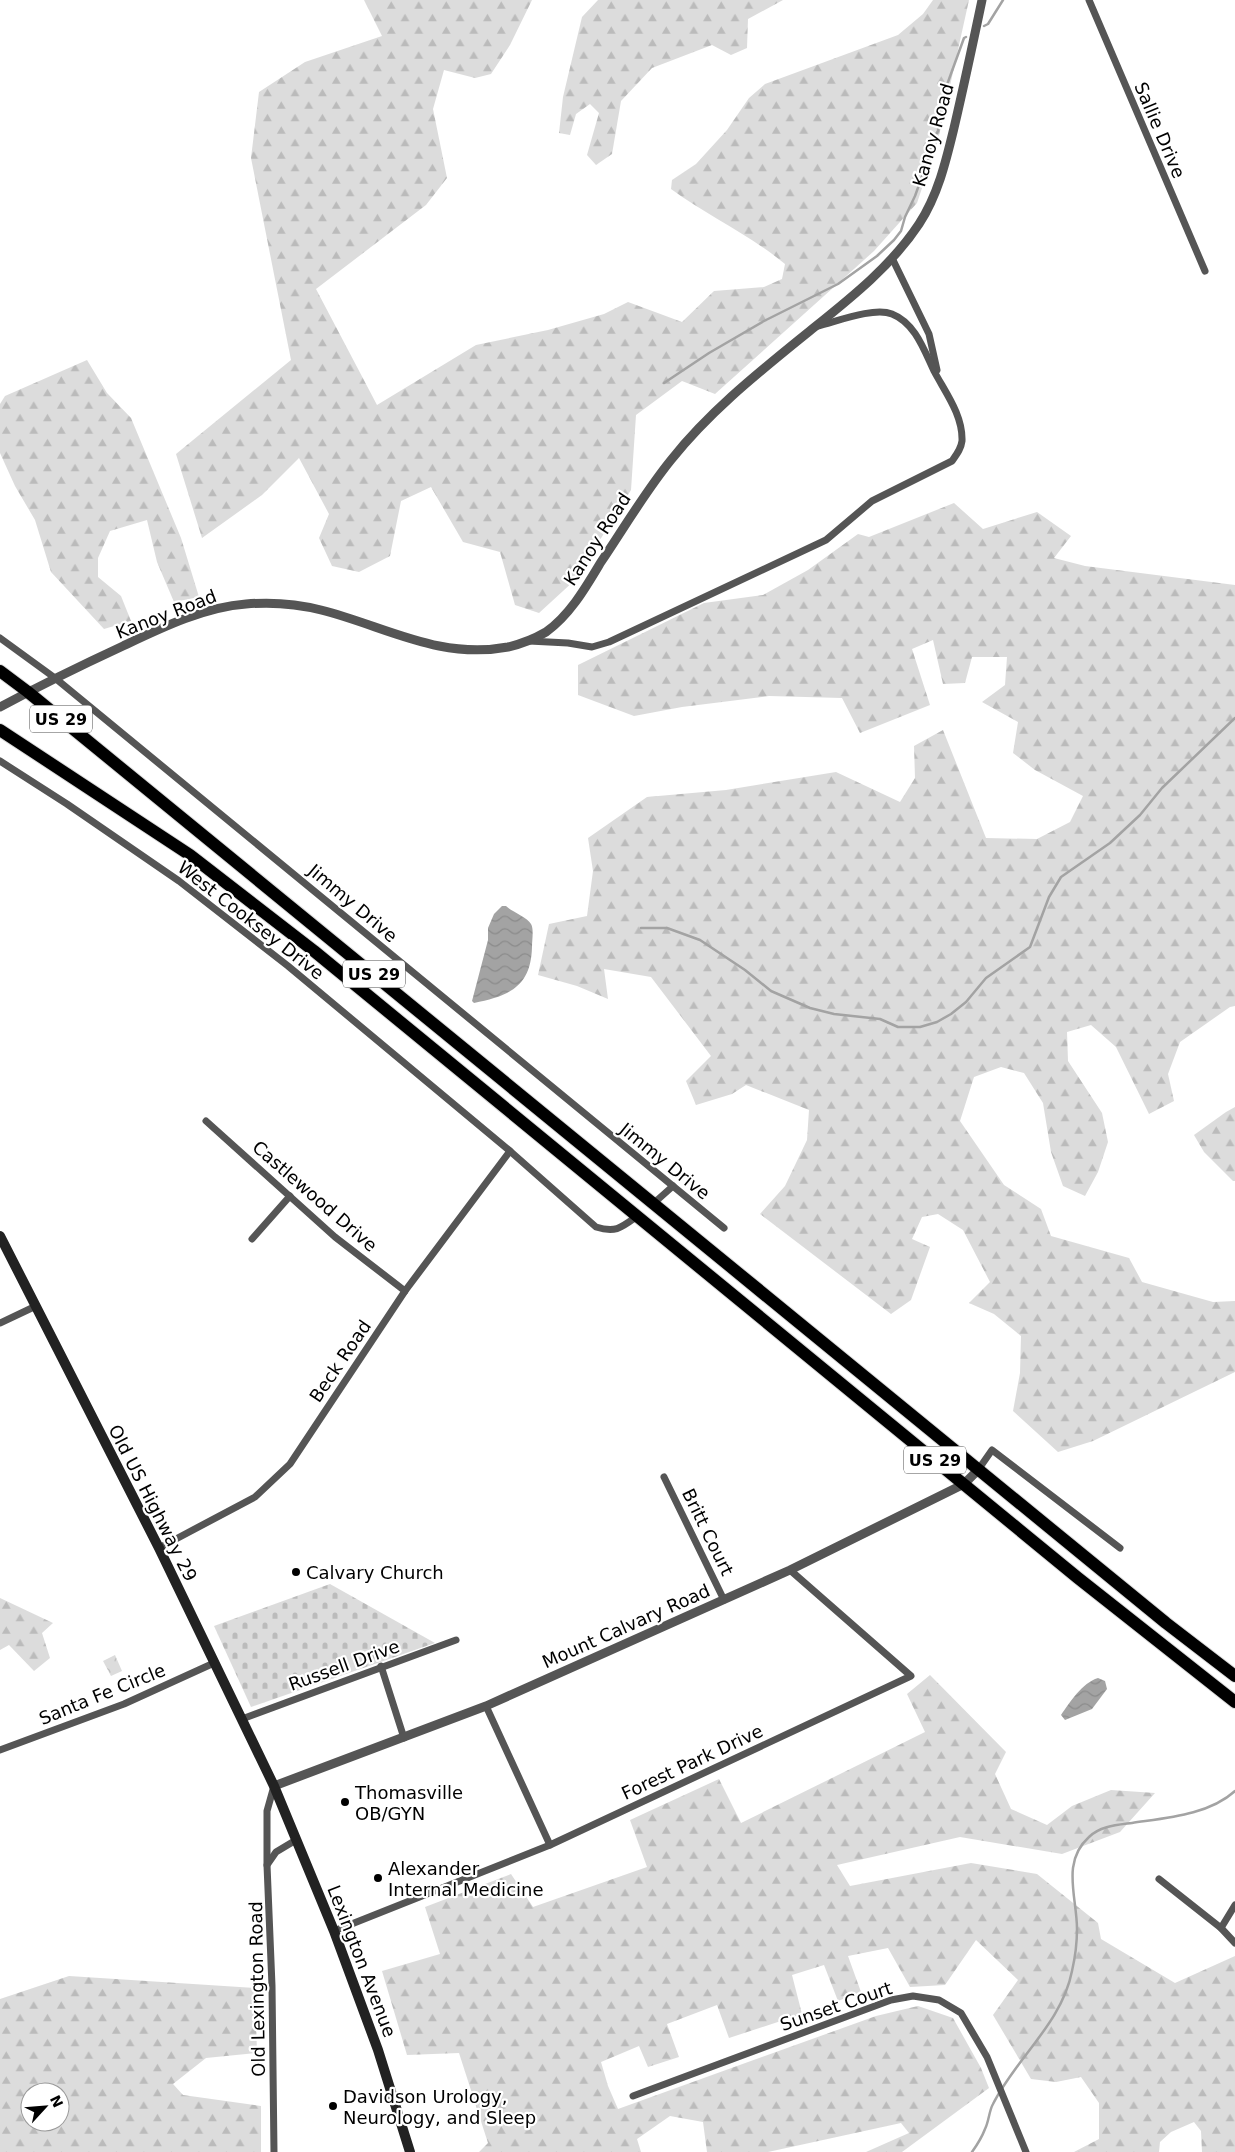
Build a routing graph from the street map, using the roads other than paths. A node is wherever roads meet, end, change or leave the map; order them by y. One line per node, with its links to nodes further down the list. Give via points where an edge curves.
1 (982, 0): 3 (street, Kanoy Road, via 943,171 920,222)
2 (1089, 0): 4 (street, Sallie Drive)
3 (892, 258): 5 (street, Kanoy Road); 6 (street, via 929,334)
4 (1205, 271)
5 (816, 326): 6 (street, via 882,311 902,318 919,339); 8 (street, Kanoy Road, via 713,412 685,442 562,618)
6 (938, 378): 8 (street, via 952,400 962,440 960,450 948,464 872,501 826,540 609,642 592,647)
7 (0, 638): 10 (street, Jimmy Drive)
8 (529, 641): 10 (street, Kanoy Road, via 506,647 454,649 417,642 321,610 245,604 212,610 157,630)
9 (0, 671): 11 (highway, US 29)
10 (56, 678): 11 (street, Kanoy Road); 17 (street, Jimmy Drive)
11 (28, 692): 12 (street, Kanoy Road); 19 (highway, US 29)
12 (0, 707)
13 (0, 730): 20 (highway, US 29, via 190,855 314,951)
14 (0, 761): 16 (street, West Cooksey Drive, via 179,881 288,966)
15 (206, 1121): 18 (street, Castlewood Drive)
16 (510, 1151): 20 (street, West Cooksey Drive, via 596,1227 608,1231 622,1227); 24 (street, Beck Road)
17 (672, 1186): 19 (street); 21 (street, Jimmy Drive)
18 (290, 1196): 23 (street); 24 (street, Castlewood Drive)
19 (654, 1203): 27 (highway, US 29)
20 (636, 1217): 29 (highway, US 29)
21 (724, 1228)
22 (0, 1236): 25 (main road, Old US Highway 29)
23 (252, 1239)
24 (405, 1291): 30 (street, Beck Road, via 290,1464 273,1482 255,1497)
25 (36, 1306): 26 (street); 30 (main road, Old US Highway 29)
26 (0, 1323)
27 (978, 1470): 29 (street, Mount Calvary Road); 31 (street, via 992,1450); 37 (highway, US 29)
28 (664, 1477): 33 (street, Britt Court)
29 (964, 1484): 32 (street, Mount Calvary Road); 38 (highway, US 29)
30 (159, 1548): 35 (main road, Old US Highway 29)
31 (1120, 1548)
32 (790, 1570): 33 (street, Mount Calvary Road); 45 (street, Forest Park Drive, via 911,1676)
33 (724, 1600): 39 (street, Mount Calvary Road)
34 (456, 1640): 36 (street, Russell Drive)
35 (214, 1663): 40 (main road, Old US Highway 29); 42 (street, Santa Fe Circle, via 124,1704)
36 (381, 1666): 40 (street, Russell Drive); 41 (street)
37 (1235, 1676)
38 (1235, 1702)
39 (486, 1706): 41 (street, Mount Calvary Road); 45 (street)
40 (242, 1719): 43 (main road, Old US Highway 29)
41 (404, 1738): 43 (street, Mount Calvary Road)
42 (0, 1750)
43 (274, 1786): 44 (main road, Lexington Avenue); 46 (street, Old Lexington Road, via 267,1811)
44 (296, 1840): 46 (street, via 276,1852); 50 (main road, Lexington Avenue)
45 (550, 1845): 50 (street, Forest Park Drive)
46 (267, 1865): 53 (street, Old Lexington Road)
47 (1159, 1879): 49 (street)
48 (1235, 1905): 49 (street)
49 (1221, 1928): 51 (street)
50 (334, 1931): 54 (main road, Lexington Avenue, via 378,2050)
51 (1235, 1943)
52 (633, 2096): 55 (street, Sunset Court, via 891,2000 913,1996 939,2000 961,2013 987,2057)
53 (274, 2152)
54 (410, 2152)
55 (1026, 2152)

